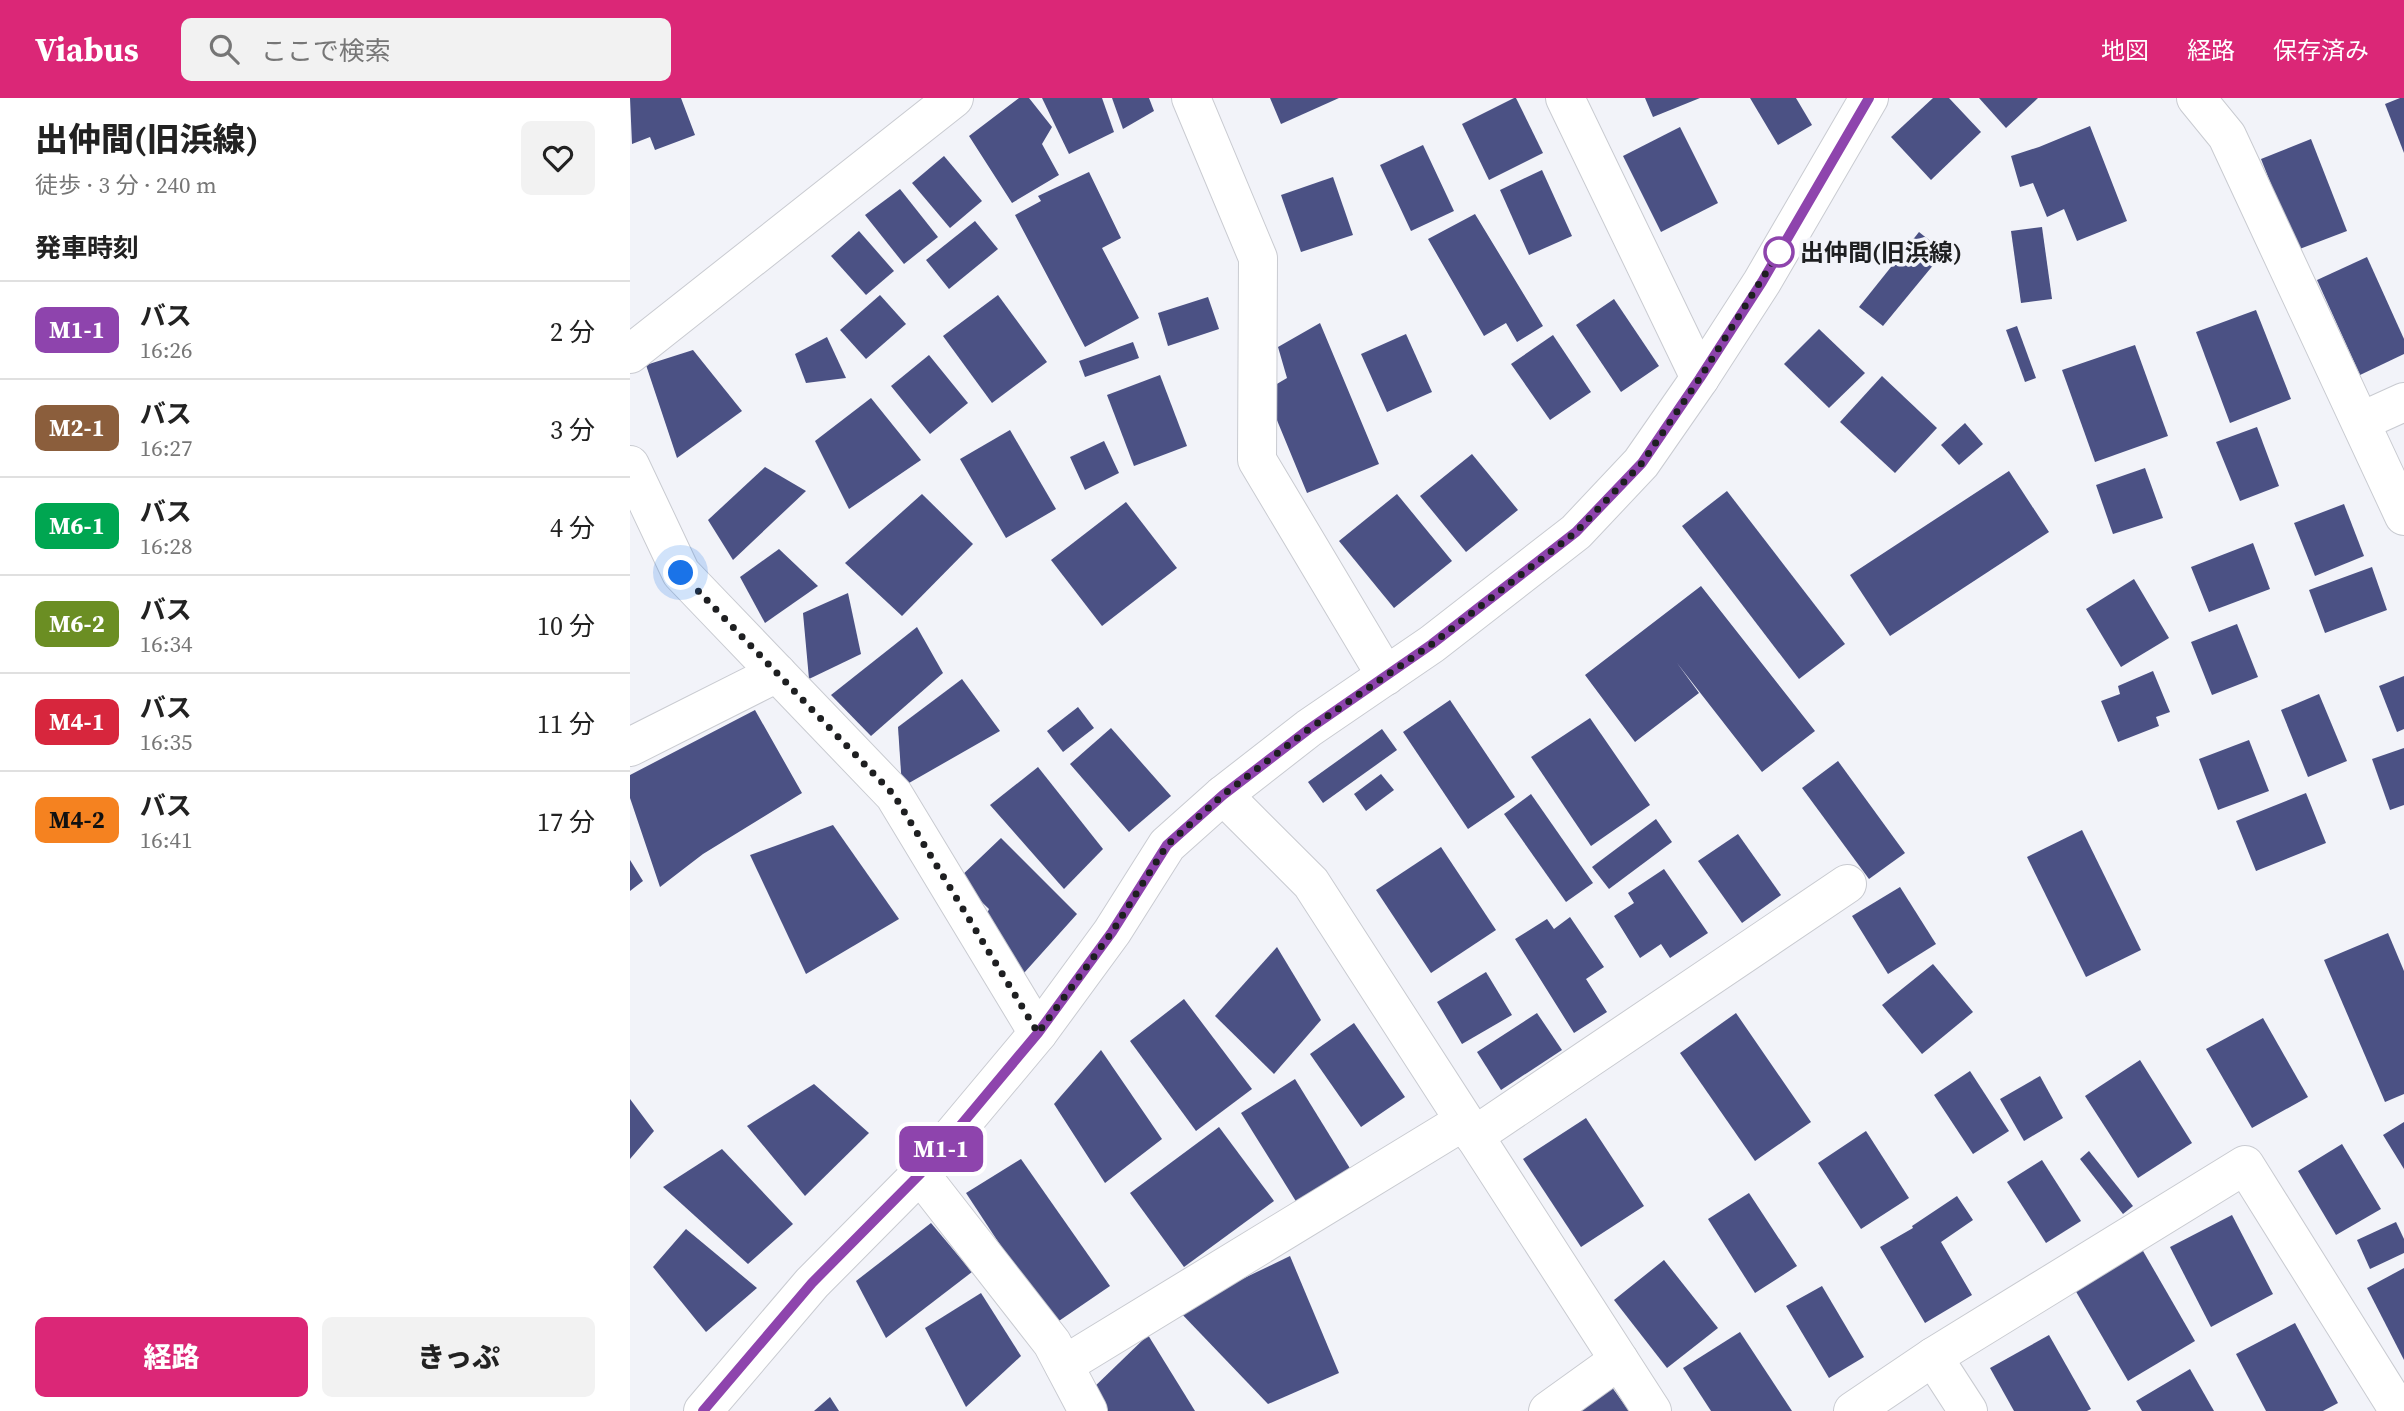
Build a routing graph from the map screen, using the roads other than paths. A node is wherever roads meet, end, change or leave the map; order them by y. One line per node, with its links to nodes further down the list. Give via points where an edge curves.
1 (954, 98): 6 (street)
2 (1191, 98): 13 (street, via 1258,258 1257,460)
3 (1566, 98): 7 (street)
4 (1868, 98): 7 (street, via 1762,282)
5 (2196, 98): 9 (street, via 2227,136)
6 (630, 354)
7 (1700, 378): 13 (street, via 1642,463 1576,532)
8 (2404, 402): 9 (street)
9 (2362, 421): 11 (street)
10 (630, 465): 12 (street, via 681,573)
11 (2404, 516)
12 (777, 673): 14 (street); 17 (street, via 894,795)
13 (1386, 676): 15 (street)
14 (630, 747)
15 (1223, 795): 17 (street, via 1167,845 1112,932); 18 (street, via 1311,883)
16 (1847, 884): 18 (street)
17 (1038, 1033): 19 (street)
18 (1469, 1128): 21 (street); 22 (street)
19 (920, 1174): 22 (street, via 1052,1343); 24 (street, via 812,1283)
20 (1933, 1357): 23 (street, via 2245,1164); 28 (street); 29 (street)
21 (1619, 1360): 26 (street); 27 (street)
22 (1064, 1366): 25 (street)
23 (2397, 1407)
24 (703, 1411)
25 (1088, 1411)
26 (1548, 1411)
27 (1652, 1411)
28 (1853, 1411)
29 (1968, 1411)

